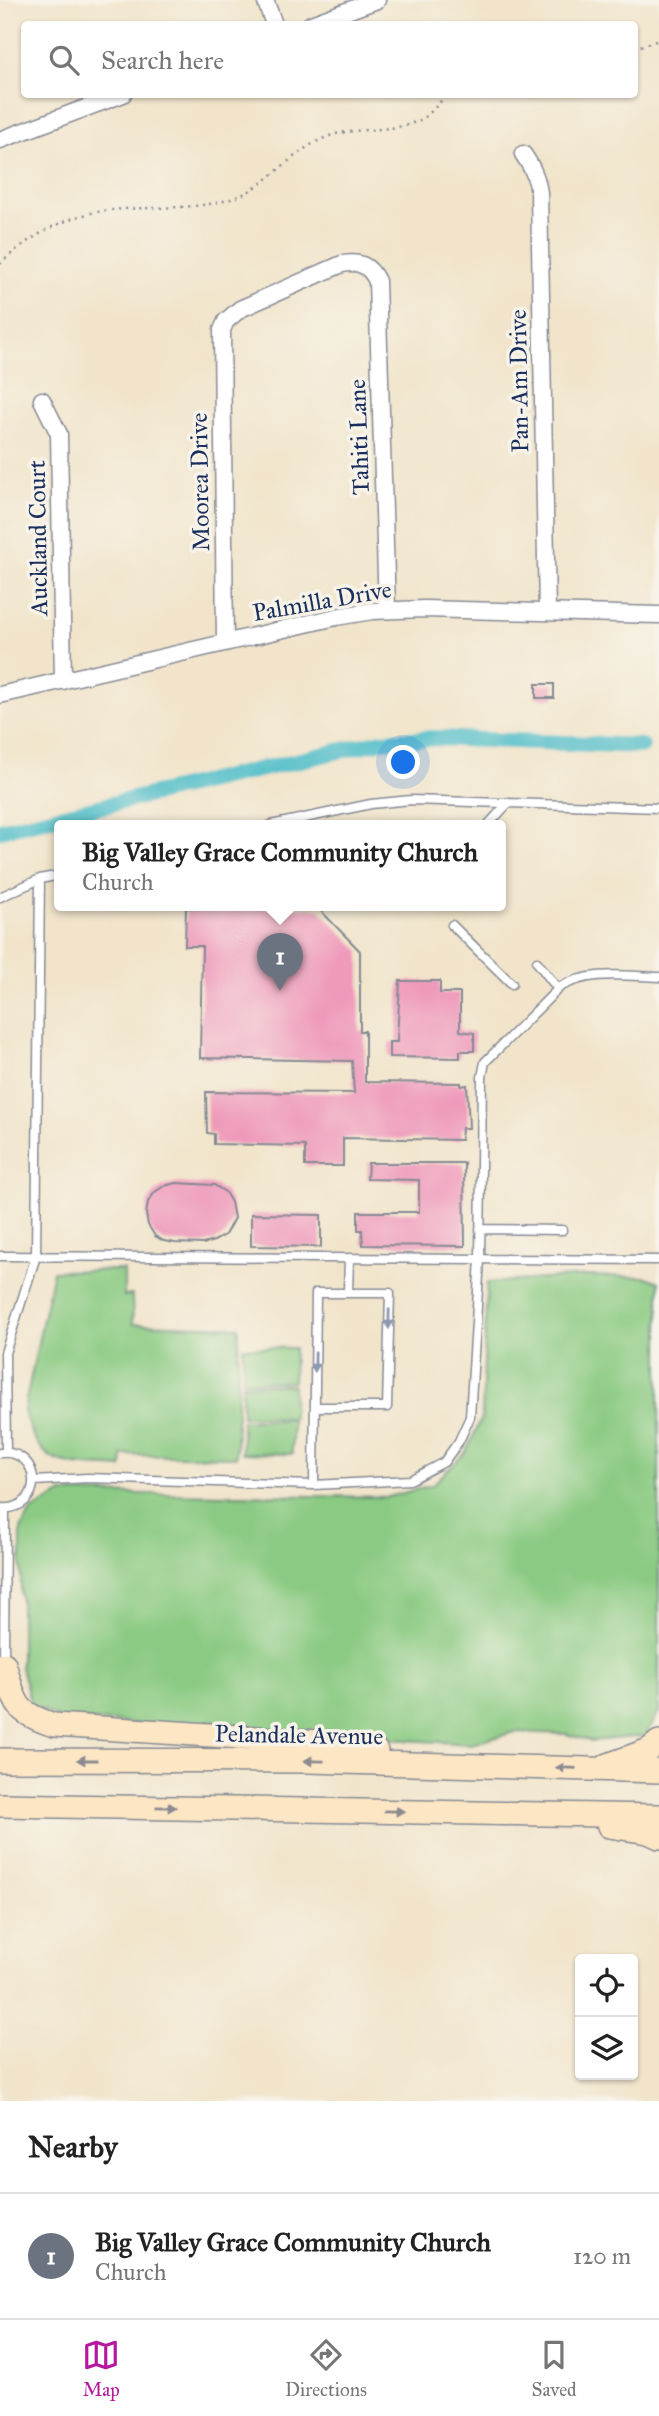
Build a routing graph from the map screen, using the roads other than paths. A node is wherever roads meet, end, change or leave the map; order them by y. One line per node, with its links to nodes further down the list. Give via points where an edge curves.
1 (265, 0): 3 (street)
2 (377, 0): 4 (street)
3 (273, 21)
4 (319, 21)
5 (110, 98): 6 (street)
6 (0, 140)
7 (523, 154): 11 (street, Pan-Am Drive, via 532,166 539,193)
8 (367, 266): 10 (street, Tahiti Lane, via 377,281); 13 (street, Moorea Drive, via 342,264 240,309 222,330)
9 (42, 400): 14 (street, Auckland Court, via 59,434)
10 (387, 610): 11 (street, Palmilla Drive); 13 (street, Palmilla Drive)
11 (547, 612): 12 (street, Palmilla Drive)
12 (659, 615)
13 (225, 643): 14 (street, Palmilla Drive)
14 (63, 681): 15 (street, Palmilla Drive)
15 (0, 695)
16 (508, 803): 17 (lane); 18 (lane, via 411,800); 19 (lane)
17 (659, 808)
18 (295, 820)
19 (493, 820)
20 (54, 876): 21 (lane)
21 (40, 879): 22 (lane); 31 (lane)
22 (0, 897)
23 (452, 925): 26 (lane)
24 (537, 962): 27 (lane)
25 (659, 977): 27 (lane, via 595,974)
26 (512, 984)
27 (558, 989): 28 (lane, via 485,1062)
28 (480, 1229): 29 (lane); 33 (lane)
29 (562, 1230)
30 (0, 1256): 31 (lane)
31 (36, 1256): 32 (lane); 37 (lane, via 5,1353)
32 (349, 1258): 33 (lane); 35 (lane)
33 (480, 1259): 34 (lane); 39 (lane, via 470,1417 444,1462 410,1480)
34 (659, 1260)
35 (348, 1293): 36 (lane, one-way to 36, via 316,1293); 36 (lane, one-way to 36, via 390,1293 387,1406)
36 (315, 1407): 39 (lane)
37 (3, 1453): 38 (lane, via 27,1462)
38 (33, 1481): 39 (lane, via 87,1478); 40 (lane, via 26,1499 13,1508)
39 (314, 1485)
40 (2, 1508): 41 (lane)
41 (2, 1668): 44 (main road, via 18,1708 54,1725 334,1743)
42 (659, 1742): 45 (main road, Pelandale Avenue)
43 (0, 1760): 44 (main road, Pelandale Avenue, one-way to 43)
44 (439, 1764): 45 (main road, Pelandale Avenue, one-way to 44)
45 (598, 1769): 46 (main road, Pelandale Avenue)
46 (659, 1772)
47 (0, 1805): 48 (main road, one-way to 48)
48 (584, 1814): 49 (main road); 50 (main road, via 606,1825)
49 (659, 1816)
50 (659, 1837)

